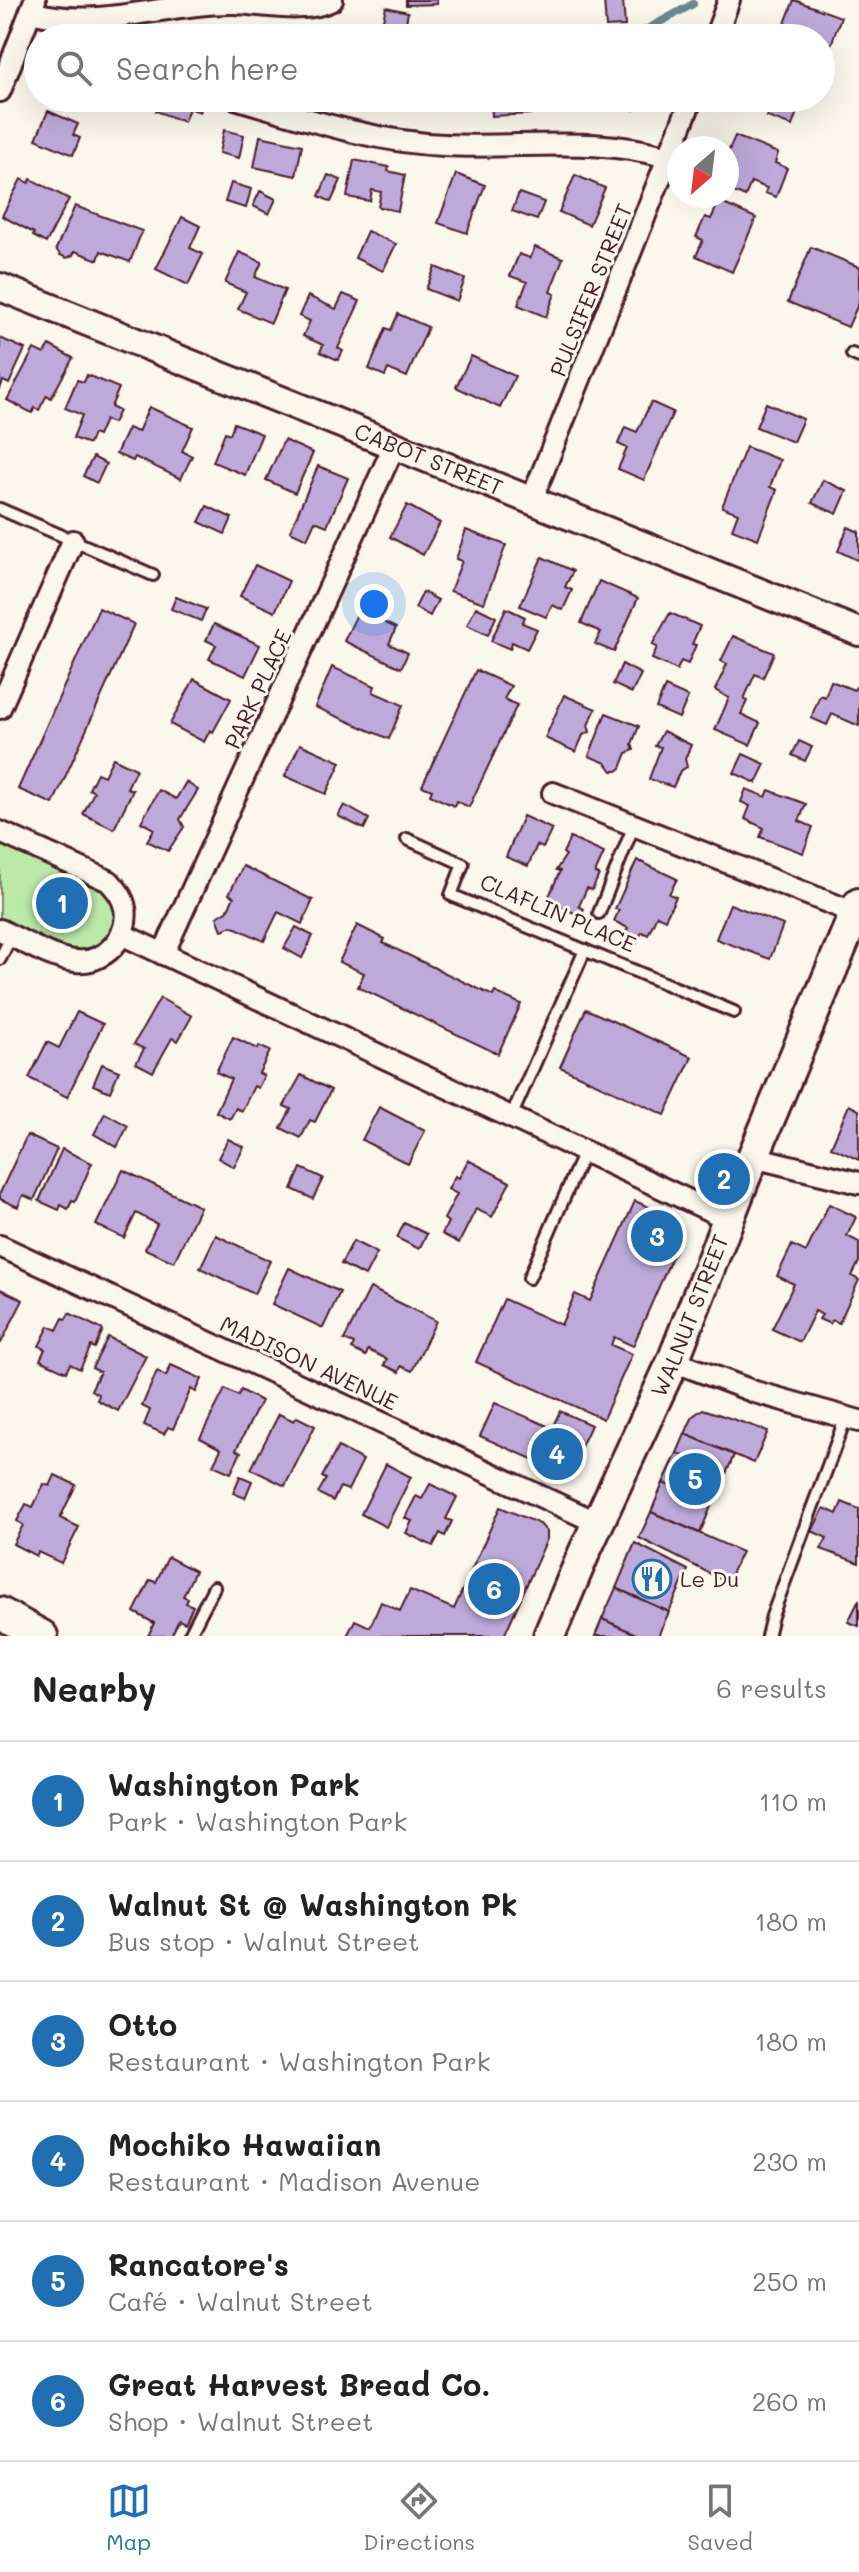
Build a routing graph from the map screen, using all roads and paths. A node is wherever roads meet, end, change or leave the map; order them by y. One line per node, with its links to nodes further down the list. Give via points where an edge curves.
1 (332, 0): 3 (street, via 300,7 208,3 87,20 49,18)
2 (729, 0): 4 (street)
3 (33, 6)
4 (720, 24)
5 (24, 29): 6 (street)
6 (0, 91)
7 (284, 112): 10 (street, via 402,141 612,146)
8 (687, 112): 9 (street, PULSIFER STREET)
9 (678, 136)
10 (667, 157)
11 (667, 165): 14 (street, PULSIFER STREET)
12 (0, 287): 13 (street, CABOT STREET)
13 (395, 444): 14 (street, CABOT STREET); 29 (street, PARK PLACE)
14 (532, 499): 18 (street, CABOT STREET)
15 (0, 509): 16 (lane)
16 (73, 541): 17 (lane); 19 (street)
17 (153, 575)
18 (859, 632)
19 (0, 708)
20 (553, 793): 21 (street)
21 (634, 825): 24 (street); 25 (lane)
22 (0, 832): 27 (street, via 109,881 126,910)
23 (407, 839): 28 (lane, CLAFLIN PLACE, via 463,864 451,895)
24 (857, 909): 34 (main road, WALNUT STREET)
25 (599, 913)
26 (6, 933): 27 (street, via 75,962 108,952); 30 (lane)
27 (121, 934): 29 (street)
28 (585, 950): 31 (lane, CLAFLIN PLACE); 32 (lane)
29 (163, 954): 32 (street)
30 (0, 959)
31 (734, 1012)
32 (511, 1117): 33 (street)
33 (584, 1152): 36 (street); 38 (lane)
34 (753, 1157): 35 (street); 36 (main road, WALNUT STREET)
35 (859, 1183)
36 (728, 1219): 39 (main road, WALNUT STREET)
37 (0, 1246): 41 (street, MADISON AVENUE)
38 (529, 1278)
39 (673, 1361): 40 (street); 41 (main road, WALNUT STREET)
40 (852, 1419): 47 (lane)
41 (598, 1523): 46 (main road, WALNUT STREET)
42 (214, 1587): 45 (lane)
43 (0, 1613): 44 (main road)
44 (42, 1636)
45 (189, 1636)
46 (549, 1636)
47 (767, 1636)

